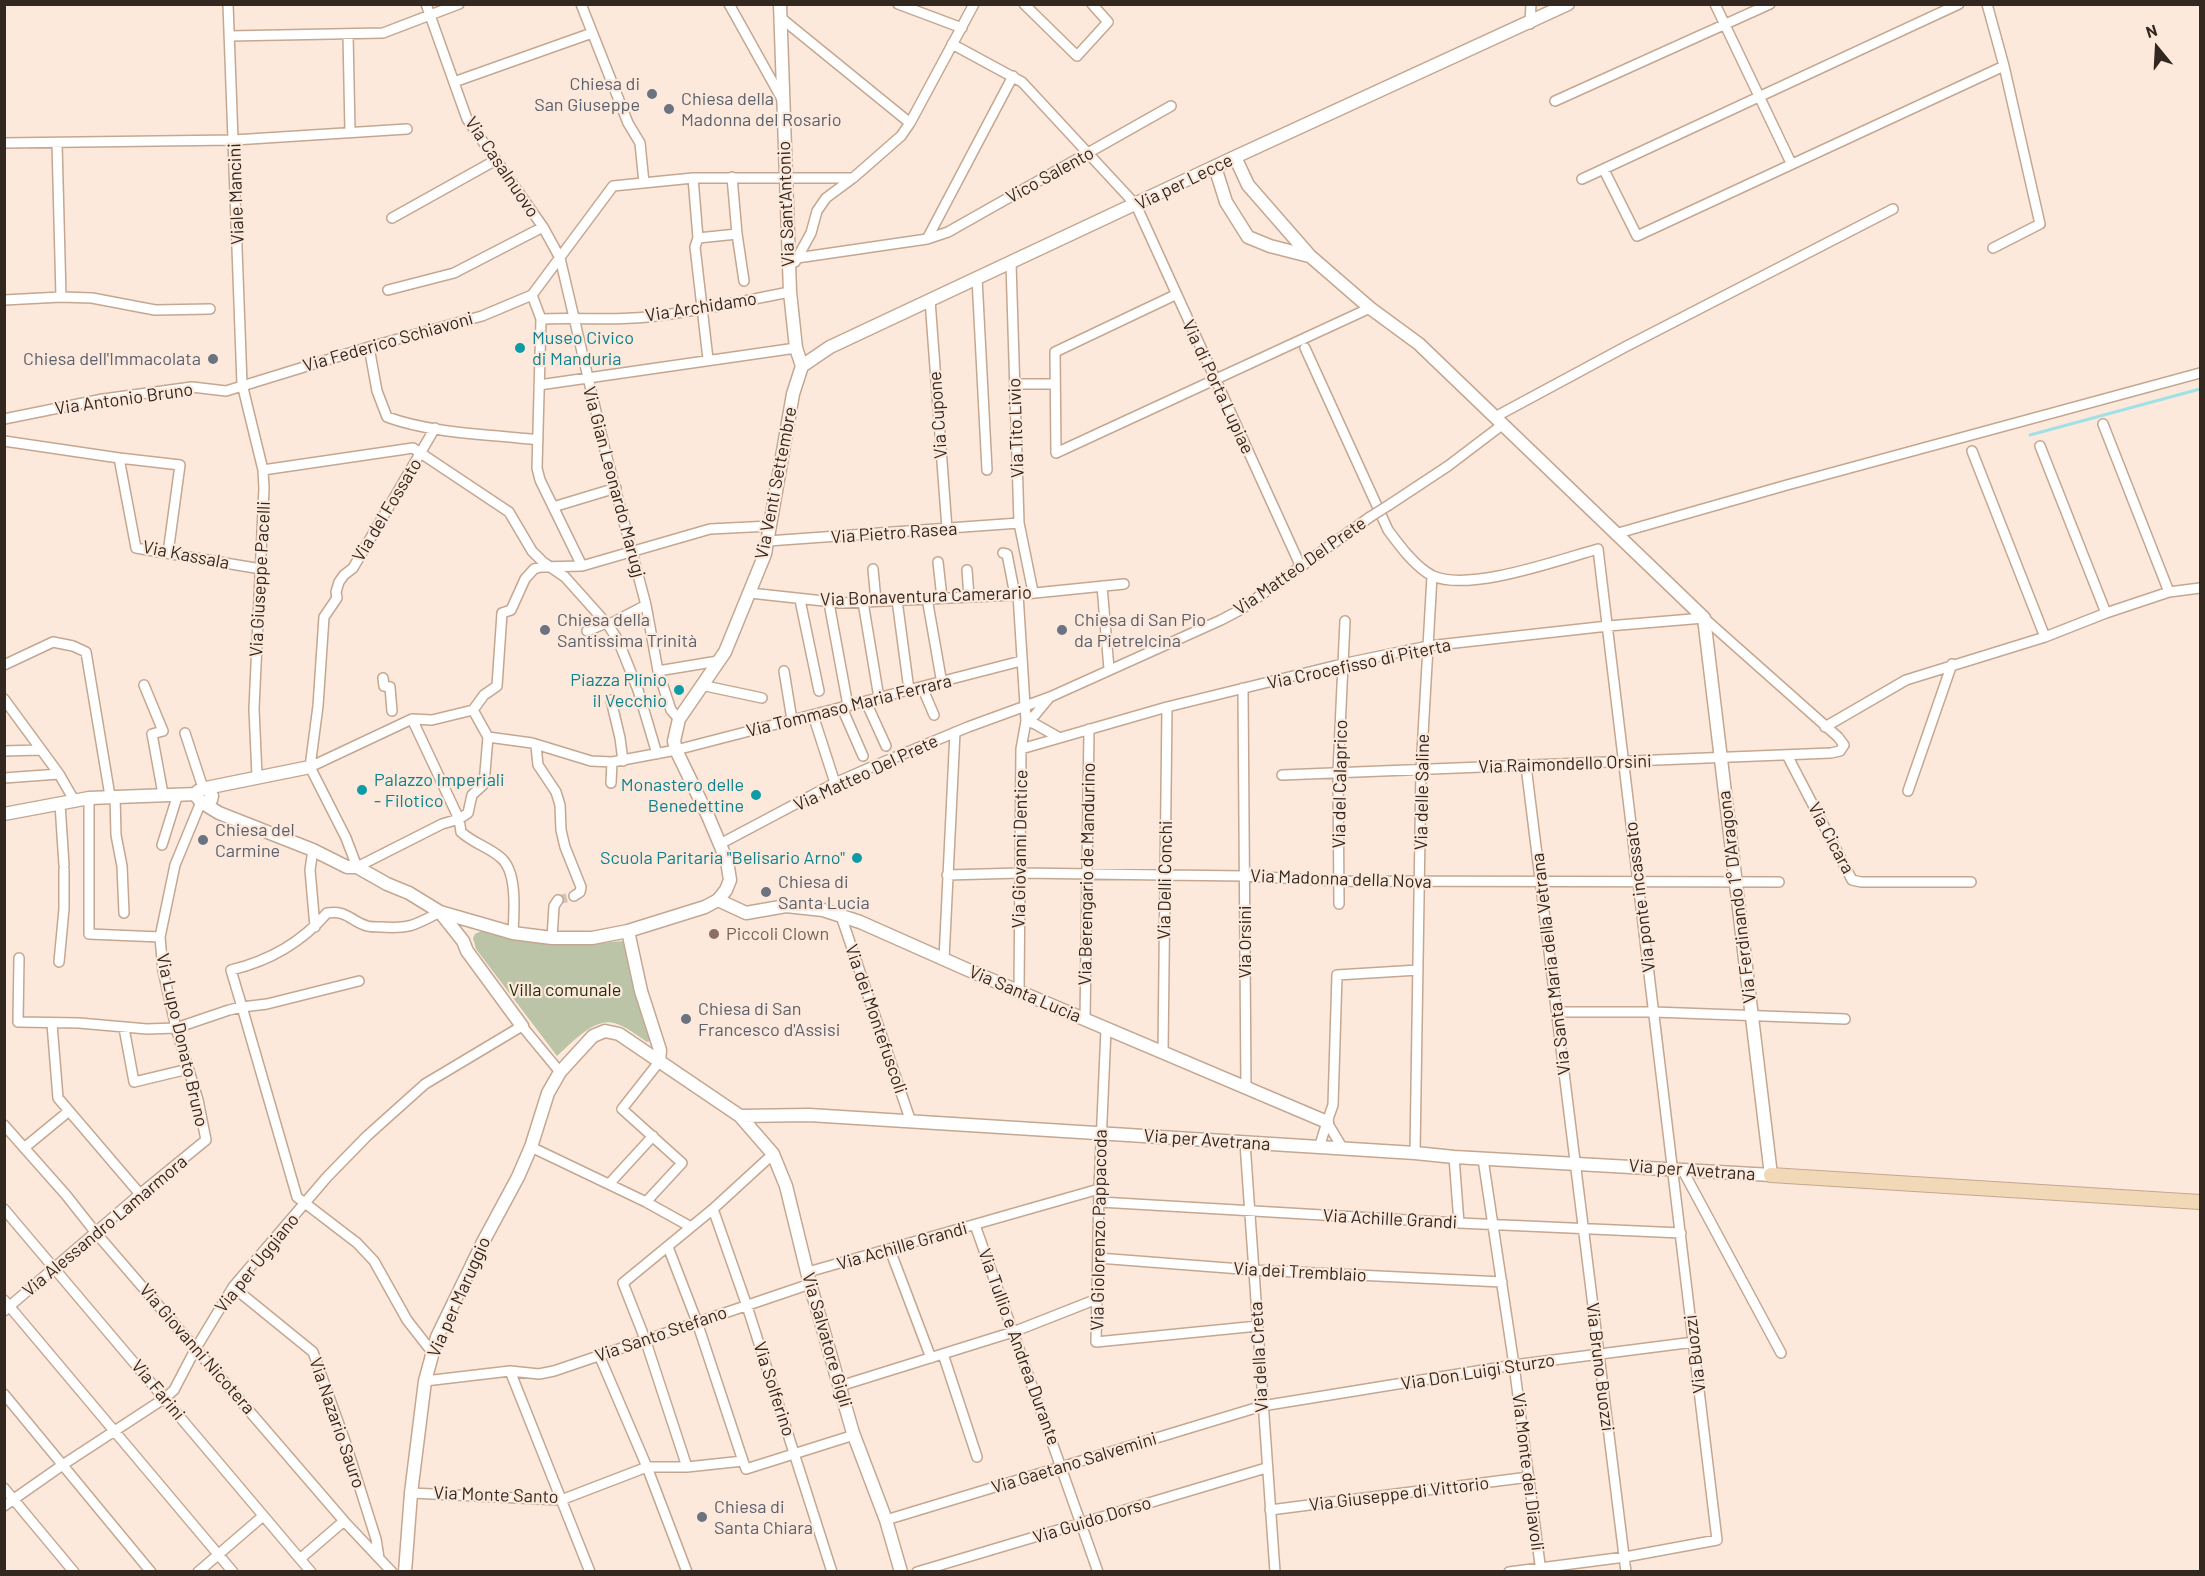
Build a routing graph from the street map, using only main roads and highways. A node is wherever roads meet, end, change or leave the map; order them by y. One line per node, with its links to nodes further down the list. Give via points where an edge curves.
1 (1771, 1175): 2 (main road)
2 (2200, 1202)

